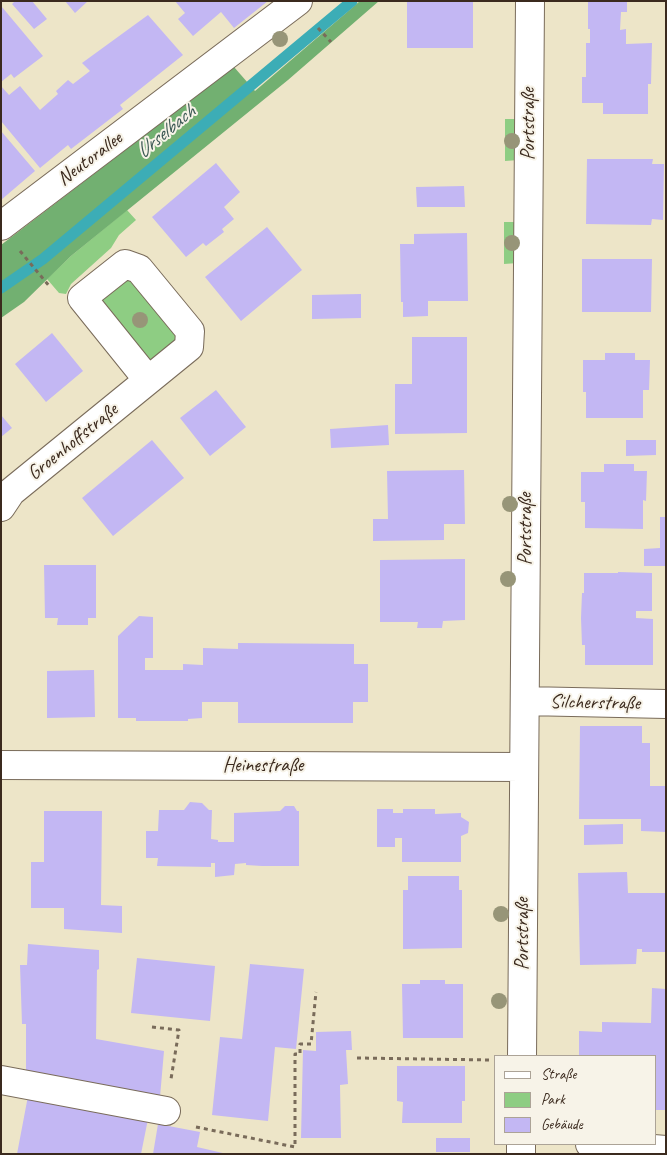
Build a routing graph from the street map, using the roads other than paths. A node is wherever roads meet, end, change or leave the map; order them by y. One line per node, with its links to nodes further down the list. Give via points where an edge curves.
1 (298, 1): 3 (street, Neutorallee)
2 (530, 1): 6 (street, Portstraße)
3 (1, 226)
4 (148, 380): 5 (street, Groenhoffstraße, via 11,492)
5 (1, 507)
6 (525, 701): 7 (street, Silcherstraße); 9 (street, Portstraße)
7 (666, 704)
8 (1, 765): 9 (street, Heinestraße)
9 (524, 767): 10 (street, Portstraße)
10 (522, 1055)
11 (1, 1080): 12 (street)
12 (166, 1111)
13 (603, 1145): 14 (street)
14 (666, 1150)

